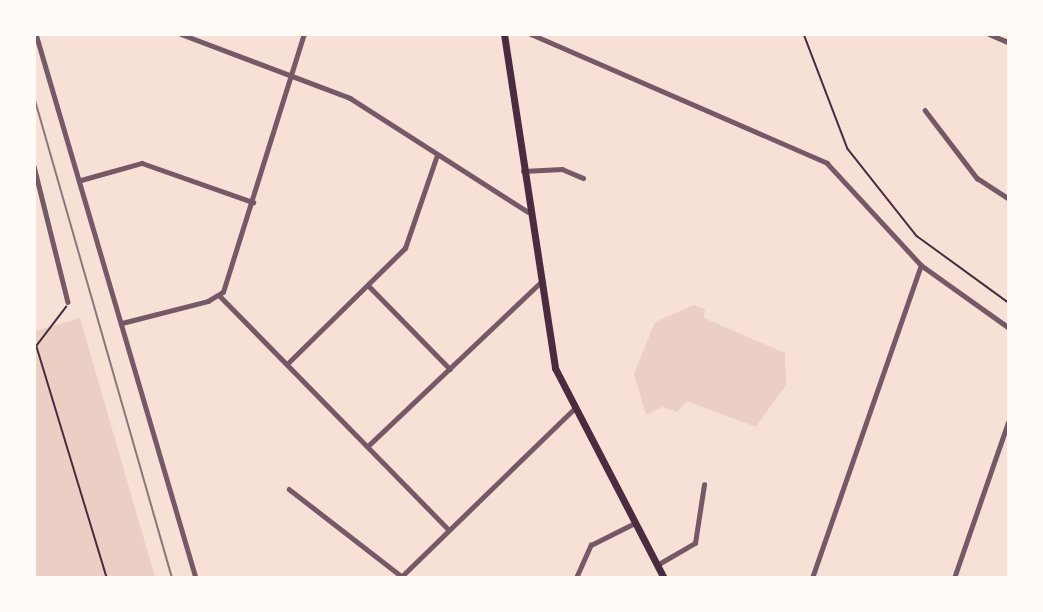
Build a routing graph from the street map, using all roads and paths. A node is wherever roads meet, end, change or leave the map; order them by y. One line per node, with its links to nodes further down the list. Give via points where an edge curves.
1 (36, 34): 15 (street)
2 (181, 34): 9 (street)
3 (304, 34): 9 (street)
4 (504, 34): 13 (main road)
5 (531, 34): 21 (street, via 827,163)
6 (804, 34): 26 (path, via 848,149 917,236)
7 (988, 34): 8 (street)
8 (1008, 42)
9 (291, 75): 11 (street, via 356,102); 19 (street)
10 (925, 110): 18 (street, via 977,178)
11 (436, 155): 20 (street); 23 (street, via 405,248)
12 (34, 166): 16 (street)
13 (523, 171): 14 (street, via 562,169); 20 (main road)
14 (583, 178)
15 (81, 180): 19 (street, via 142,163); 27 (street)
16 (42, 193): 17 (street); 25 (street)
17 (34, 195)
18 (1008, 198)
19 (253, 202): 24 (street)
20 (528, 212): 22 (main road)
21 (921, 265): 28 (street); 45 (street)
22 (540, 283): 31 (street); 32 (main road, via 555,368)
23 (369, 286): 30 (street); 31 (street)
24 (220, 296): 27 (street); 30 (street)
25 (68, 302): 29 (path)
26 (1008, 302)
27 (122, 323): 42 (street)
28 (1008, 327)
29 (36, 348): 41 (path)
30 (288, 363): 34 (street)
31 (450, 369): 34 (street)
32 (574, 409): 37 (main road); 38 (street)
33 (1008, 422): 46 (street)
34 (368, 446): 38 (street)
35 (704, 485): 39 (street, via 695,543)
36 (289, 489): 40 (street)
37 (635, 523): 39 (main road); 43 (street, via 591,545)
38 (449, 530): 40 (street)
39 (657, 564): 44 (main road)
40 (401, 577)
41 (107, 578)
42 (196, 578)
43 (576, 578)
44 (664, 578)
45 (812, 578)
46 (954, 578)

